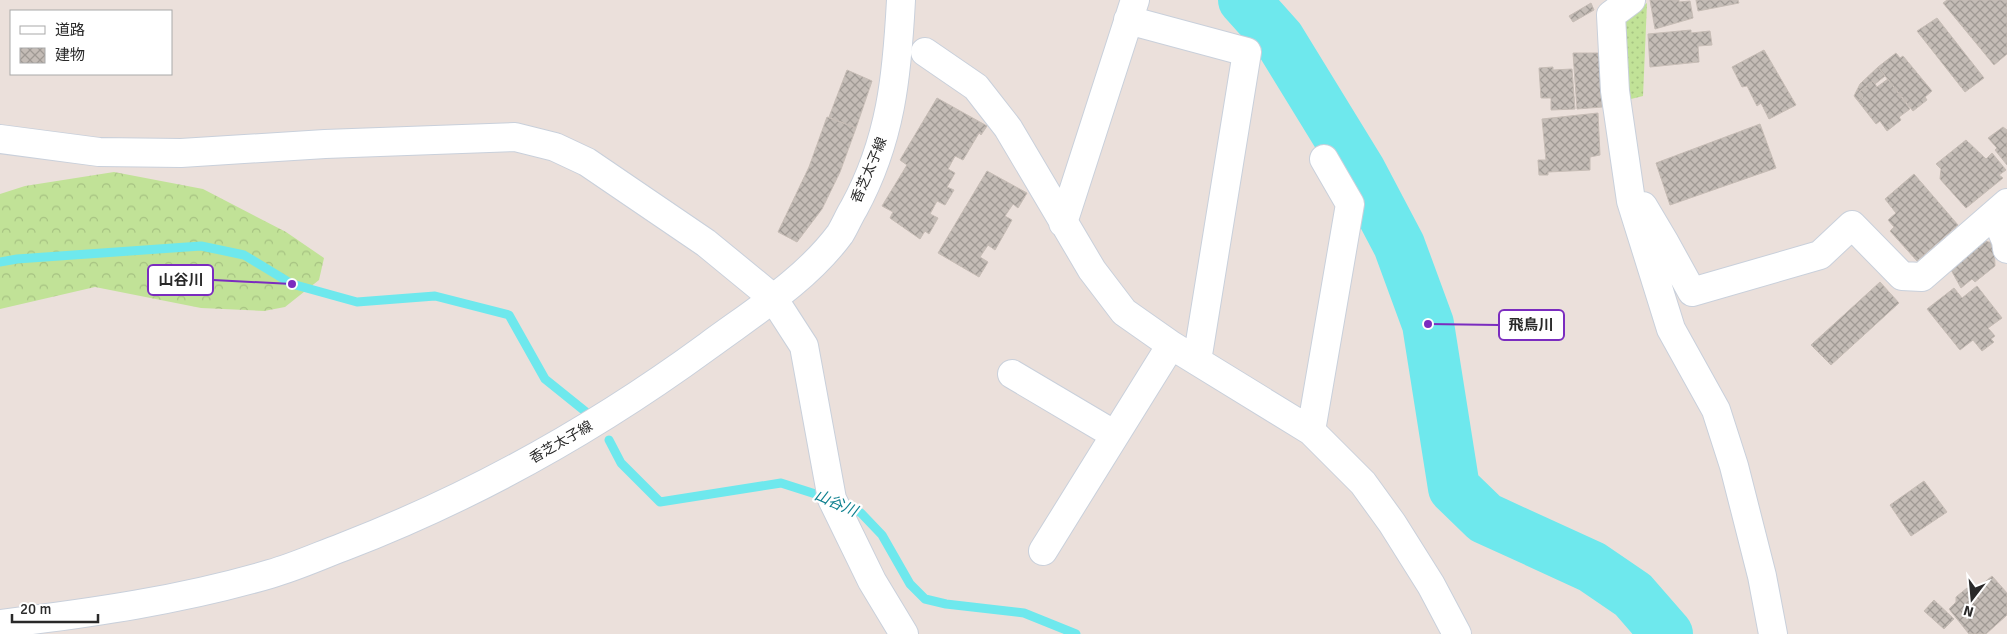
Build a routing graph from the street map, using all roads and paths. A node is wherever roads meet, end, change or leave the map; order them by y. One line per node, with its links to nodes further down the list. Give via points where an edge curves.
1 (901, 0): 11 (street, 香芝太子線, via 895,85 885,135 865,187 840,233 812,265)
2 (1631, 0): 7 (street, via 1611,15 1615,91)
3 (1132, 10): 9 (street); 13 (street, via 1247,52)
4 (925, 52): 9 (street, via 976,87 1008,128)
5 (0, 139): 11 (street, via 99,152 181,153 515,137 555,147 587,162 706,243)
6 (1324, 160): 15 (street, via 1350,204)
7 (1629, 183): 8 (street, via 1692,292 1820,255 1852,225 1902,276 1922,277); 21 (street, via 1631,202 1671,329 1716,410 1734,466)
8 (2001, 209): 10 (street)
9 (1063, 223): 12 (street, via 1092,270 1124,312)
10 (2007, 249)
11 (773, 298): 18 (street, 香芝太子線, via 669,375 565,441 469,492 379,533 271,574 94,612); 19 (street, via 804,346 832,499)
12 (1171, 345): 13 (street); 16 (street)
13 (1197, 361): 15 (street)
14 (1012, 374): 16 (street)
15 (1311, 431): 20 (street, via 1363,483 1392,523)
16 (1115, 435): 17 (street)
17 (1043, 551)
18 (0, 624)
19 (896, 631)
20 (1457, 634)
21 (1773, 634)

